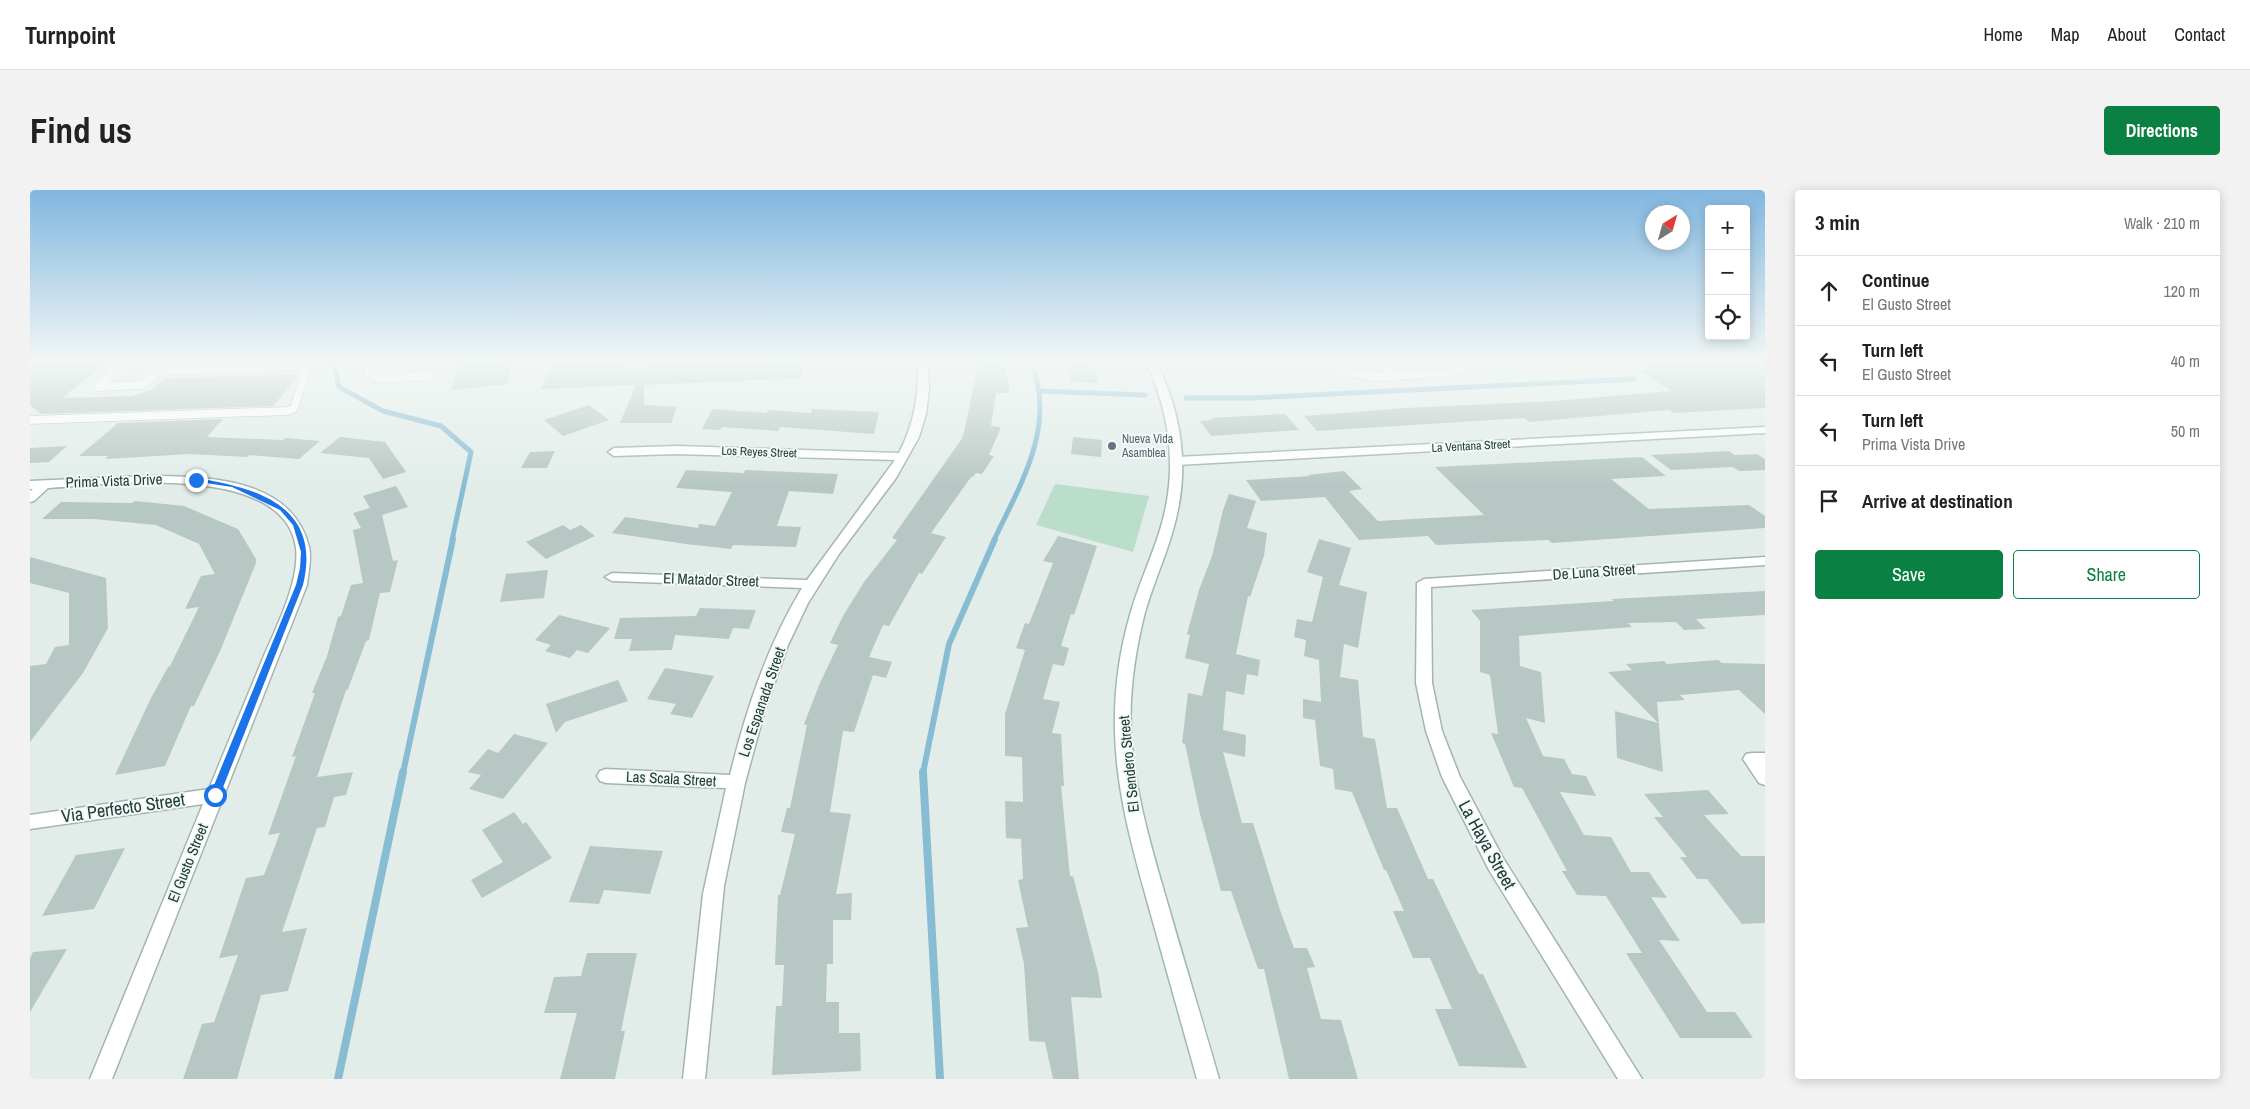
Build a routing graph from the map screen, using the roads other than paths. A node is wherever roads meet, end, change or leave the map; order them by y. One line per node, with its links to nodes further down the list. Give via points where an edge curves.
1 (295, 403): 4 (lane, via 288,411)
2 (923, 403): 7 (street, Los Espanada Street)
3 (1169, 403): 8 (street, El Sendero Street)
4 (30, 420)
5 (1765, 430): 8 (street, La Ventana Street)
6 (614, 452): 7 (street, Los Reyes Street, via 677,450)
7 (904, 457): 16 (street, Los Espanada Street)
8 (1177, 461): 25 (street, El Sendero Street, via 1176,497 1138,614 1124,671 1123,732 1131,803 1139,837)
9 (45, 484): 10 (street, Prima Vista Drive); 11 (street); 12 (street, Prima Vista Drive, via 202,480 240,488)
10 (30, 485)
11 (30, 498)
12 (282, 509): 21 (street, El Gusto Street, via 302,538 304,568)
13 (1765, 561): 15 (street, De Luna Street)
14 (612, 576): 16 (street, El Matador Street)
15 (1424, 583): 26 (street, La Haya Street, via 1424,682 1433,727 1451,777 1496,864)
16 (812, 584): 20 (street, Los Espanada Street, via 780,645)
17 (1765, 759): 19 (street, via 1752,760)
18 (606, 776): 20 (street, Las Scala Street)
19 (1765, 778)
20 (736, 782): 24 (street, Los Espanada Street, via 713,894)
21 (215, 795): 22 (street, Via Perfecto Street); 23 (street, El Gusto Street)
22 (30, 822)
23 (100, 1079)
24 (694, 1079)
25 (1208, 1079)
26 (1631, 1079)

